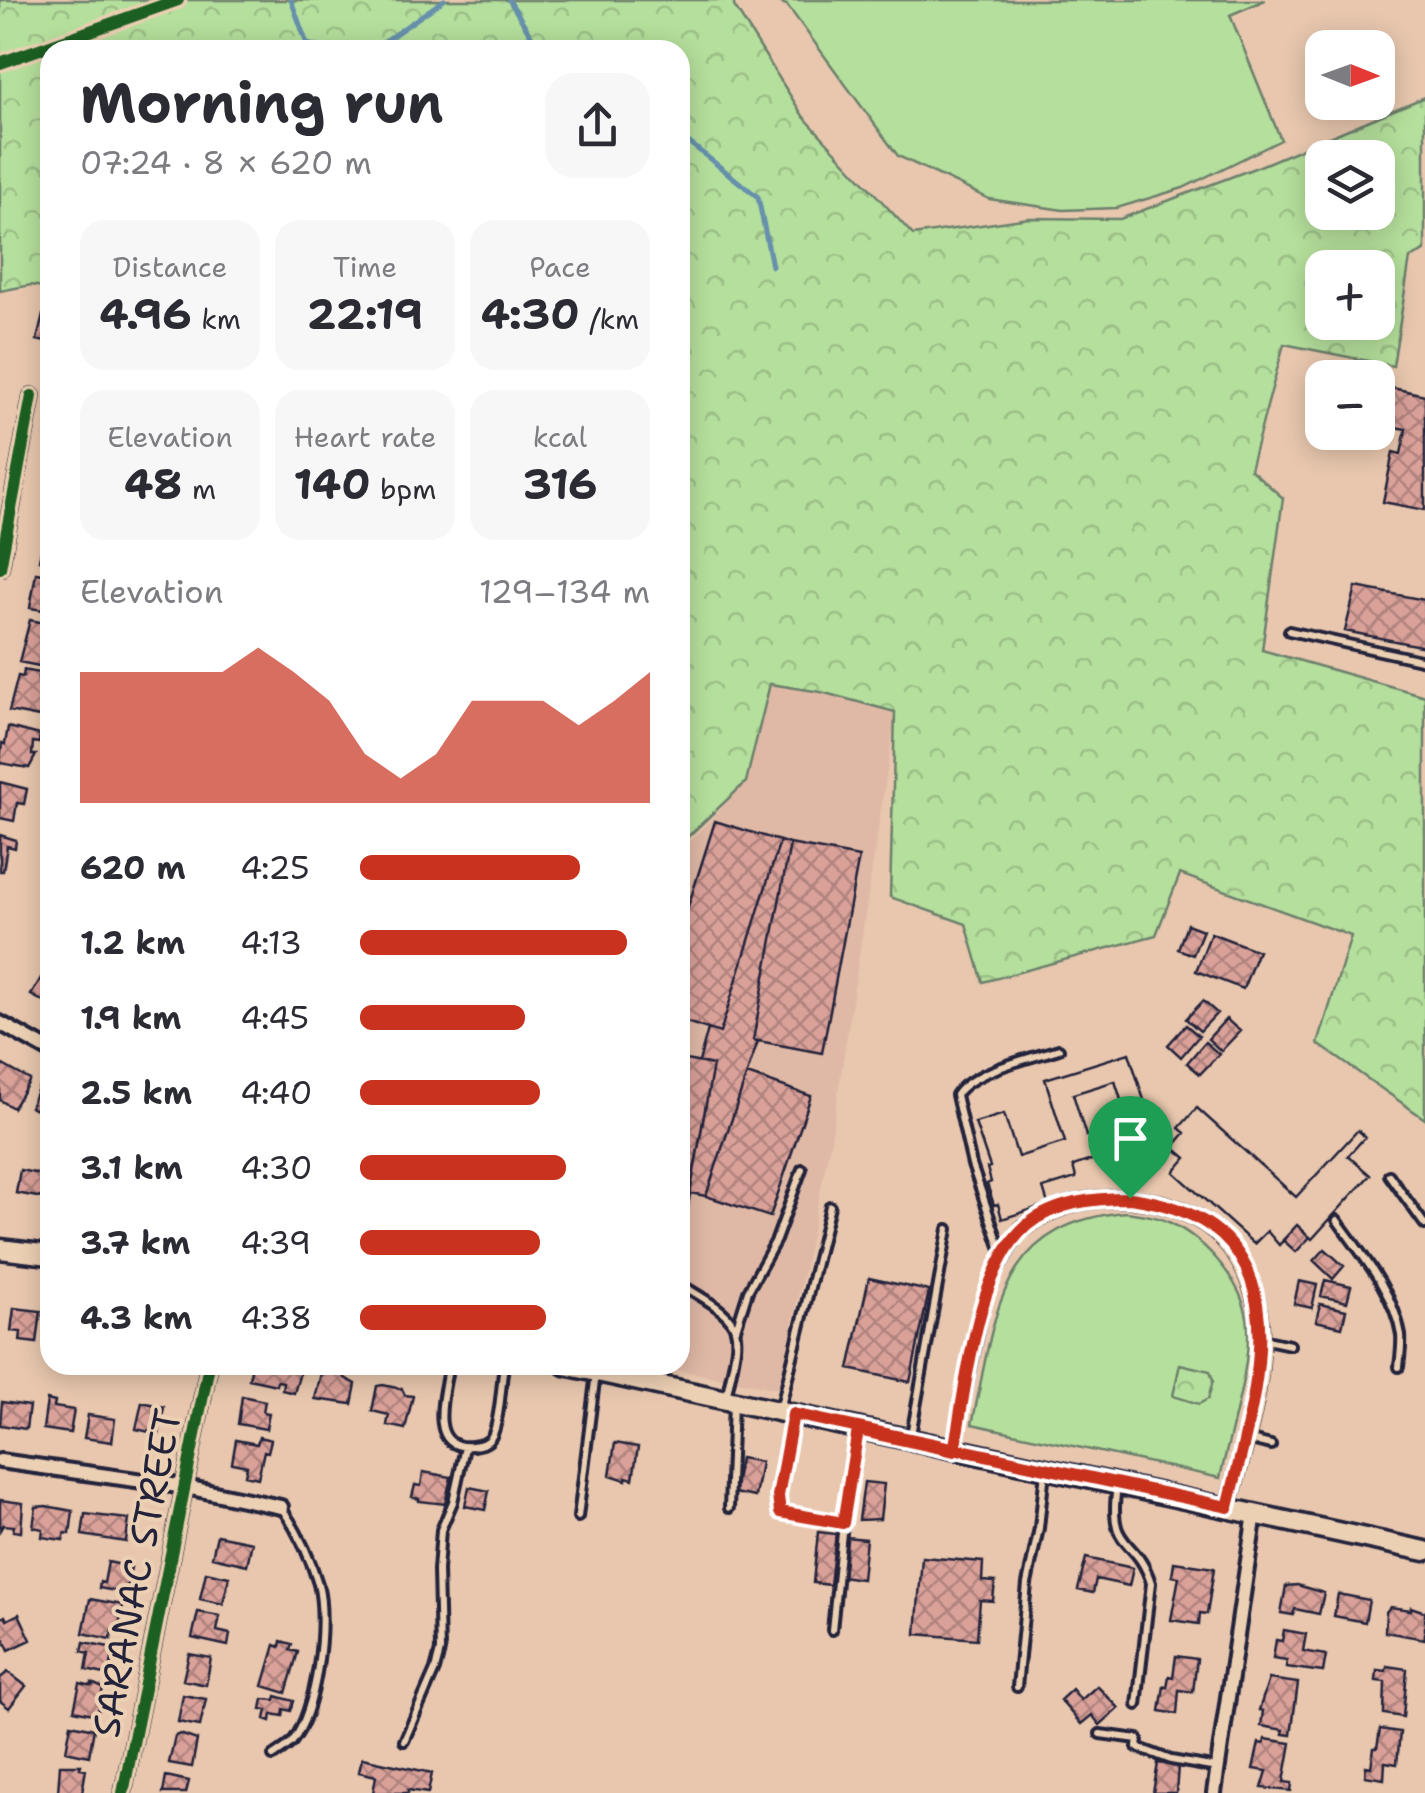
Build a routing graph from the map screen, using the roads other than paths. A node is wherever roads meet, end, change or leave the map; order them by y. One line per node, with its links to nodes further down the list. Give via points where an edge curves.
1 (32, 396): 2 (street)
2 (0, 568)
3 (1289, 631): 4 (lane)
4 (1425, 660)
5 (0, 1023): 6 (street)
6 (40, 1045)
7 (1059, 1049): 17 (lane, via 998,1069 956,1095)
8 (802, 1169): 19 (lane)
9 (1389, 1175): 12 (lane)
10 (830, 1206): 29 (lane)
11 (1337, 1220): 22 (lane, via 1392,1307 1401,1336)
12 (1425, 1225)
13 (1024, 1228): 17 (lane); 20 (street, via 1044,1214 1106,1198 1184,1211 1216,1231 1246,1270)
14 (948, 1229): 32 (lane)
15 (0, 1249): 16 (main road)
16 (40, 1254)
17 (1004, 1258): 35 (lane, via 980,1314)
18 (690, 1290): 19 (lane, via 724,1310)
19 (736, 1329): 28 (lane)
20 (1262, 1339): 21 (lane); 31 (street)
21 (1290, 1345)
22 (1399, 1368)
23 (208, 1375): 39 (street, SARANAC STREET)
24 (448, 1375): 34 (lane, via 440,1429)
25 (502, 1375): 34 (lane, via 493,1435)
26 (596, 1375): 44 (lane)
27 (610, 1375): 28 (main road)
28 (729, 1400): 29 (main road); 42 (lane)
29 (786, 1413): 30 (main road); 45 (lane, via 780,1512)
30 (858, 1430): 32 (main road); 45 (lane)
31 (1245, 1439): 33 (lane); 41 (street)
32 (910, 1441): 35 (main road)
33 (1271, 1445)
34 (466, 1447): 51 (lane, via 441,1530 436,1670)
35 (954, 1451): 37 (main road)
36 (0, 1462): 39 (street)
37 (1045, 1470): 38 (main road); 48 (lane)
38 (1118, 1484): 41 (main road); 49 (lane, via 1115,1526 1151,1582)
39 (186, 1488): 40 (street); 54 (street, SARANAC STREET)
40 (281, 1507): 52 (lane, via 306,1552 322,1620 306,1716 291,1743)
41 (1228, 1507): 43 (main road)
42 (729, 1508)
43 (1255, 1513): 46 (main road); 53 (street)
44 (578, 1516)
45 (843, 1523): 47 (lane)
46 (1425, 1550)
47 (832, 1630)
48 (1017, 1687)
49 (1137, 1705)
50 (1100, 1734): 53 (lane, via 1138,1739 1137,1747 1150,1754)
51 (404, 1741)
52 (273, 1756)
53 (1218, 1768): 55 (street)
54 (123, 1793)
55 (1214, 1793)

